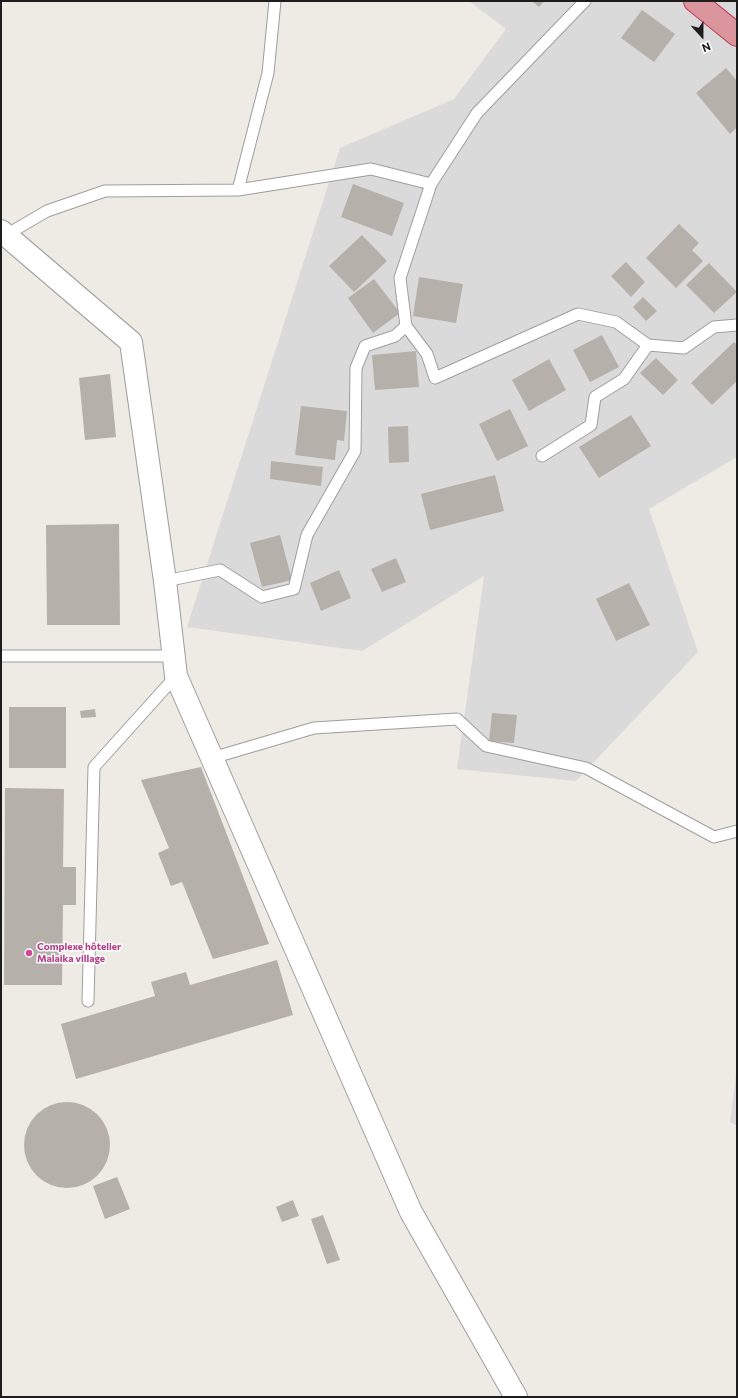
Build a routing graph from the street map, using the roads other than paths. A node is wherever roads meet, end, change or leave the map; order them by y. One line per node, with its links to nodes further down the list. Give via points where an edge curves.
1 (275, 1): 6 (lane, via 268,73)
2 (584, 1): 5 (lane, via 477,113)
3 (695, 1): 4 (highway)
4 (737, 35)
5 (431, 184): 6 (lane, via 371,169); 9 (lane, via 400,278)
6 (238, 190): 7 (lane, via 105,190 46,211)
7 (4, 233): 12 (street, via 131,342)
8 (737, 325): 10 (lane, via 714,327 684,348)
9 (406, 326): 10 (lane, via 426,354 435,378 578,314 616,322); 12 (lane, via 395,336 365,346 356,368 355,451 307,535 294,589 262,596 220,570)
10 (648, 345): 11 (lane, via 624,379 595,397 591,425)
11 (542, 456)
12 (165, 581): 14 (street)
13 (1, 656): 14 (lane)
14 (175, 666): 15 (street); 17 (lane, via 94,767)
15 (212, 758): 16 (lane, via 314,728 457,719 486,746 586,768 714,837); 18 (street, via 411,1212)
16 (737, 831)
17 (88, 1001)
18 (516, 1397)

